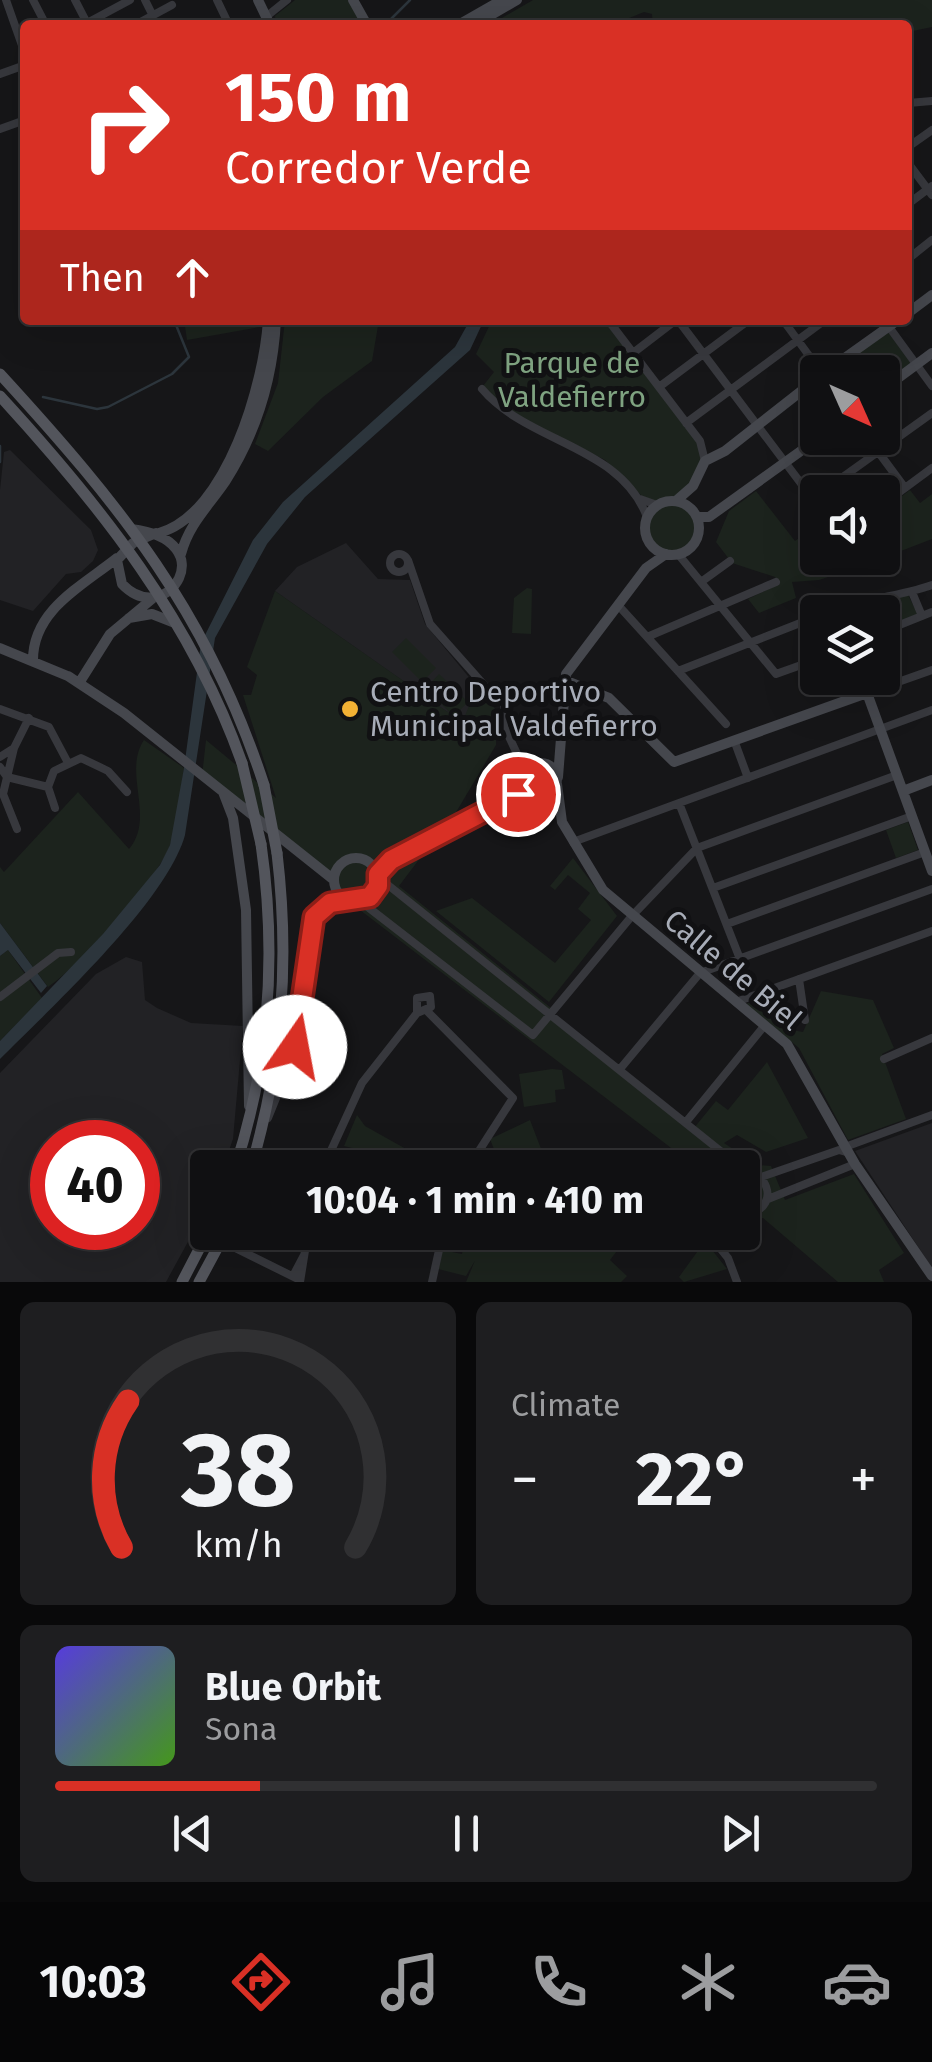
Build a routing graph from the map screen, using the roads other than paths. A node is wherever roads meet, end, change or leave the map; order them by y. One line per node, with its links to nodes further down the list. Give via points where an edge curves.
1 (6, 0): 14 (street)
2 (130, 0): 9 (street)
3 (144, 0): 8 (street)
4 (288, 0): 11 (street)
5 (502, 0): 12 (street)
6 (517, 0): 13 (street)
7 (172, 5): 8 (street)
8 (153, 16): 10 (street)
9 (95, 20)
10 (145, 20)
11 (269, 20)
12 (467, 20)
13 (483, 20)
14 (20, 40)
15 (912, 167): 16 (street)
16 (930, 190)
17 (932, 240): 18 (street)
18 (912, 256)
19 (932, 294): 20 (street)
20 (912, 310)
21 (267, 325): 66 (street, via 258,390 234,452 188,516)
22 (275, 325): 70 (street, via 258,417)
23 (612, 325): 32 (street)
24 (670, 325): 32 (street)
25 (681, 325): 34 (street)
26 (743, 325): 34 (street)
27 (786, 325): 31 (street)
28 (818, 325): 31 (street)
29 (886, 325): 36 (street)
30 (892, 325): 37 (street)
31 (797, 340): 35 (street); 43 (street)
32 (634, 353): 41 (street)
33 (932, 353): 37 (street)
34 (704, 354): 41 (street); 43 (street)
35 (808, 355)
36 (846, 355)
37 (916, 365): 39 (street); 40 (street)
38 (0, 374): 67 (main road)
39 (900, 377)
40 (932, 386)
41 (659, 387): 47 (street)
42 (482, 389): 61 (street, via 528,428 608,465)
43 (731, 390): 47 (street); 48 (street)
44 (800, 391): 48 (street)
45 (0, 396): 69 (main road)
46 (932, 413): 49 (street)
47 (686, 423): 53 (street, via 703,445)
48 (758, 425): 53 (street); 54 (street)
49 (900, 436)
50 (800, 451): 54 (street)
51 (874, 455): 56 (street)
52 (880, 455): 59 (street)
53 (705, 461): 58 (street)
54 (784, 462): 57 (street); 64 (street, via 709,517)
55 (932, 468): 59 (street)
56 (848, 475)
57 (800, 479)
58 (693, 486): 62 (street); 64 (street)
59 (905, 488): 60 (street)
60 (900, 492)
61 (640, 499): 63 (street); 65 (street)
62 (676, 500): 63 (street); 64 (street)
63 (657, 505): 65 (street)
64 (694, 512): 71 (street, via 698,538)
65 (647, 517): 68 (street)
66 (157, 533): 67 (street); 70 (street)
67 (135, 534): 69 (street); 80 (main road)
68 (650, 544): 71 (street); 74 (street)
69 (123, 552): 83 (main road); 83 (street, via 122,584 137,595); 94 (street, via 50,611)
70 (181, 554): 80 (street, via 182,574)
71 (672, 554): 74 (street); 77 (street)
72 (408, 560): 75 (street); 75 (street, via 401,554 391,558 391,568); 76 (street)
73 (730, 561): 77 (street)
74 (646, 568): 84 (street)
75 (401, 572): 76 (street)
76 (415, 578): 117 (street, via 436,632 504,700 504,728)
77 (701, 582): 85 (street)
78 (776, 582): 85 (street)
79 (932, 585): 81 (street)
80 (174, 587): 83 (street); 171 (main road, bridge, via 229,688 264,785 277,854 284,918 282,1035)
81 (912, 592): 82 (street); 87 (street)
82 (887, 595)
83 (157, 597): 88 (street); 91 (main road)
84 (618, 605): 92 (street); 104 (street)
85 (720, 607): 92 (street); 93 (street)
86 (932, 612): 87 (street)
87 (922, 616): 90 (street)
88 (128, 618): 91 (street, via 152,614); 102 (street, via 106,638)
89 (800, 623): 93 (street)
90 (900, 625)
91 (183, 630): 168 (main road, bridge, via 242,764 261,844 270,983)
92 (647, 636): 100 (street)
93 (750, 643): 98 (street, via 777,674); 100 (street)
94 (32, 647): 96 (street); 97 (street)
95 (0, 648): 96 (street)
96 (21, 656): 97 (street)
97 (32, 660): 101 (street)
98 (800, 666)
99 (932, 670): 103 (street)
100 (678, 671): 111 (street)
101 (68, 676): 102 (street); 109 (street)
102 (82, 680): 109 (street)
103 (900, 681)
104 (563, 686): 113 (street, via 609,698 674,762); 114 (street, Calle de Biel)
105 (861, 695): 113 (street)
106 (868, 695): 112 (street)
107 (0, 709): 110 (street)
108 (932, 710): 112 (street)
109 (124, 713): 128 (street)
110 (29, 718): 115 (street); 118 (street, via 52,730)
111 (726, 724)
112 (880, 729): 121 (street); 124 (street)
113 (734, 740): 124 (street)
114 (558, 745): 119 (street); 126 (street, Calle de Biel)
115 (14, 748): 116 (street); 123 (street)
116 (0, 757)
117 (522, 758): 119 (street); 122 (street)
118 (66, 762): 127 (street); 130 (street, via 96,763)
119 (538, 763): 122 (street); 126 (street, via 553,767)
120 (0, 768): 123 (street)
121 (897, 775): 129 (street); 139 (street)
122 (526, 776): 131 (street); 132 (street)
123 (6, 777): 127 (street); 137 (street, via 3,794)
124 (748, 778): 133 (street)
125 (932, 780): 129 (street)
126 (557, 781): 132 (street); 135 (street, Calle de Biel)
127 (48, 787): 134 (street)
128 (222, 791): 144 (street); 168 (street, via 233,818 246,910)
129 (903, 791): 136 (street)
130 (127, 792)
131 (513, 794): 132 (street); 141 (street)
132 (536, 794): 135 (street, Calle de Biel)
133 (679, 803): 138 (street); 139 (street)
134 (55, 808)
135 (558, 810): 138 (street, Calle de Biel)
136 (912, 816): 140 (street); 146 (street)
137 (17, 829)
138 (573, 842): 150 (street, Calle de Biel, via 603,890)
139 (697, 848): 146 (street); 150 (street)
140 (925, 852): 143 (street); 151 (street)
141 (391, 860): 142 (street); 145 (street)
142 (370, 863): 144 (street, via 353,858); 145 (street)
143 (932, 871)
144 (335, 876): 148 (street)
145 (378, 876): 149 (street, via 373,894); 161 (street)
146 (713, 888): 151 (street)
147 (932, 888): 154 (street)
148 (347, 900): 149 (street); 167 (street, via 324,906 311,924 302,1020)
149 (360, 902): 161 (street, via 528,1034)
150 (631, 917): 155 (street, Calle de Biel); 161 (street)
151 (727, 924): 154 (street)
152 (932, 931): 156 (street)
153 (71, 952): 157 (street, via 58,954)
154 (740, 959): 155 (street)
155 (700, 973): 158 (street, Calle de Biel); 166 (street)
156 (799, 979): 158 (street); 162 (street)
157 (0, 997)
158 (736, 1002): 163 (street, Calle de Biel)
159 (427, 1010): 160 (street); 160 (street, via 432,1001 422,994); 175 (street, via 514,1098)
160 (416, 1013): 174 (street, via 362,1084)
161 (552, 1015): 166 (street)
162 (805, 1020)
163 (765, 1025): 170 (street); 177 (street, Calle de Biel, via 790,1047)
164 (932, 1038): 165 (street)
165 (884, 1059)
166 (620, 1069): 170 (street)
167 (287, 1071): 171 (street)
168 (251, 1114): 172 (main road)
169 (932, 1115): 177 (street)
170 (686, 1122): 176 (street)
171 (260, 1136): 173 (main road)
172 (241, 1150)
173 (256, 1150)
174 (331, 1150)
175 (480, 1150)
176 (718, 1150)
177 (846, 1151): 178 (street); 179 (street); 187 (street, Calle de Biel)
178 (761, 1178): 179 (street)
179 (768, 1199): 180 (street)
180 (760, 1208)
181 (199, 1250): 189 (main road)
182 (215, 1250): 190 (main road)
183 (247, 1250): 188 (street)
184 (305, 1250): 188 (street)
185 (438, 1250): 191 (street)
186 (722, 1250): 192 (street)
187 (932, 1276)
188 (298, 1280)
189 (182, 1282)
190 (199, 1282)
191 (432, 1282)
192 (737, 1282)

